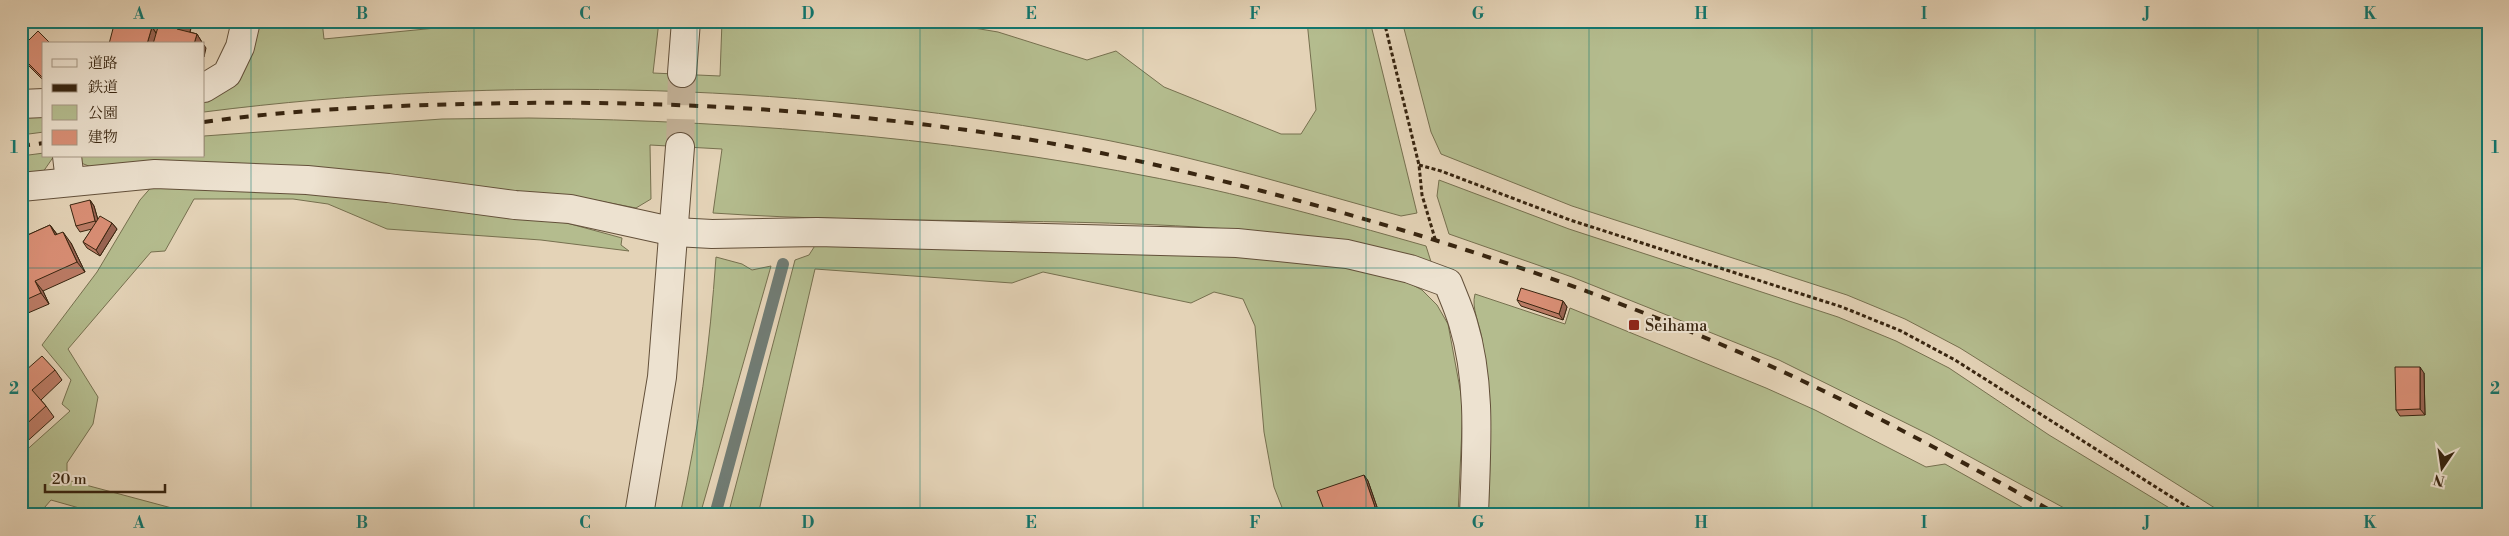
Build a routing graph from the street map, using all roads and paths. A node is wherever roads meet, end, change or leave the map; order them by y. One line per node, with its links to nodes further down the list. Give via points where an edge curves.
1 (246, 21): 5 (street, via 240,46 227,74)
2 (686, 21): 4 (street)
3 (1384, 21): 9 (path)
4 (682, 73)
5 (205, 87)
6 (42, 103): 7 (street)
7 (21, 104)
8 (680, 147): 12 (street)
9 (1419, 166): 13 (path, via 1422,195); 16 (path, via 1441,171 1570,220 1842,307 1901,331 1955,360)
10 (69, 169): 11 (street); 12 (street, via 306,180 388,188 570,209)
11 (21, 186)
12 (674, 232): 13 (street, via 817,232 1237,243 1347,254 1410,269); 14 (street, via 662,377)
13 (1448, 283): 15 (street, via 1463,324 1473,370 1476,435)
14 (639, 515)
15 (1474, 515)
16 (2200, 515)

